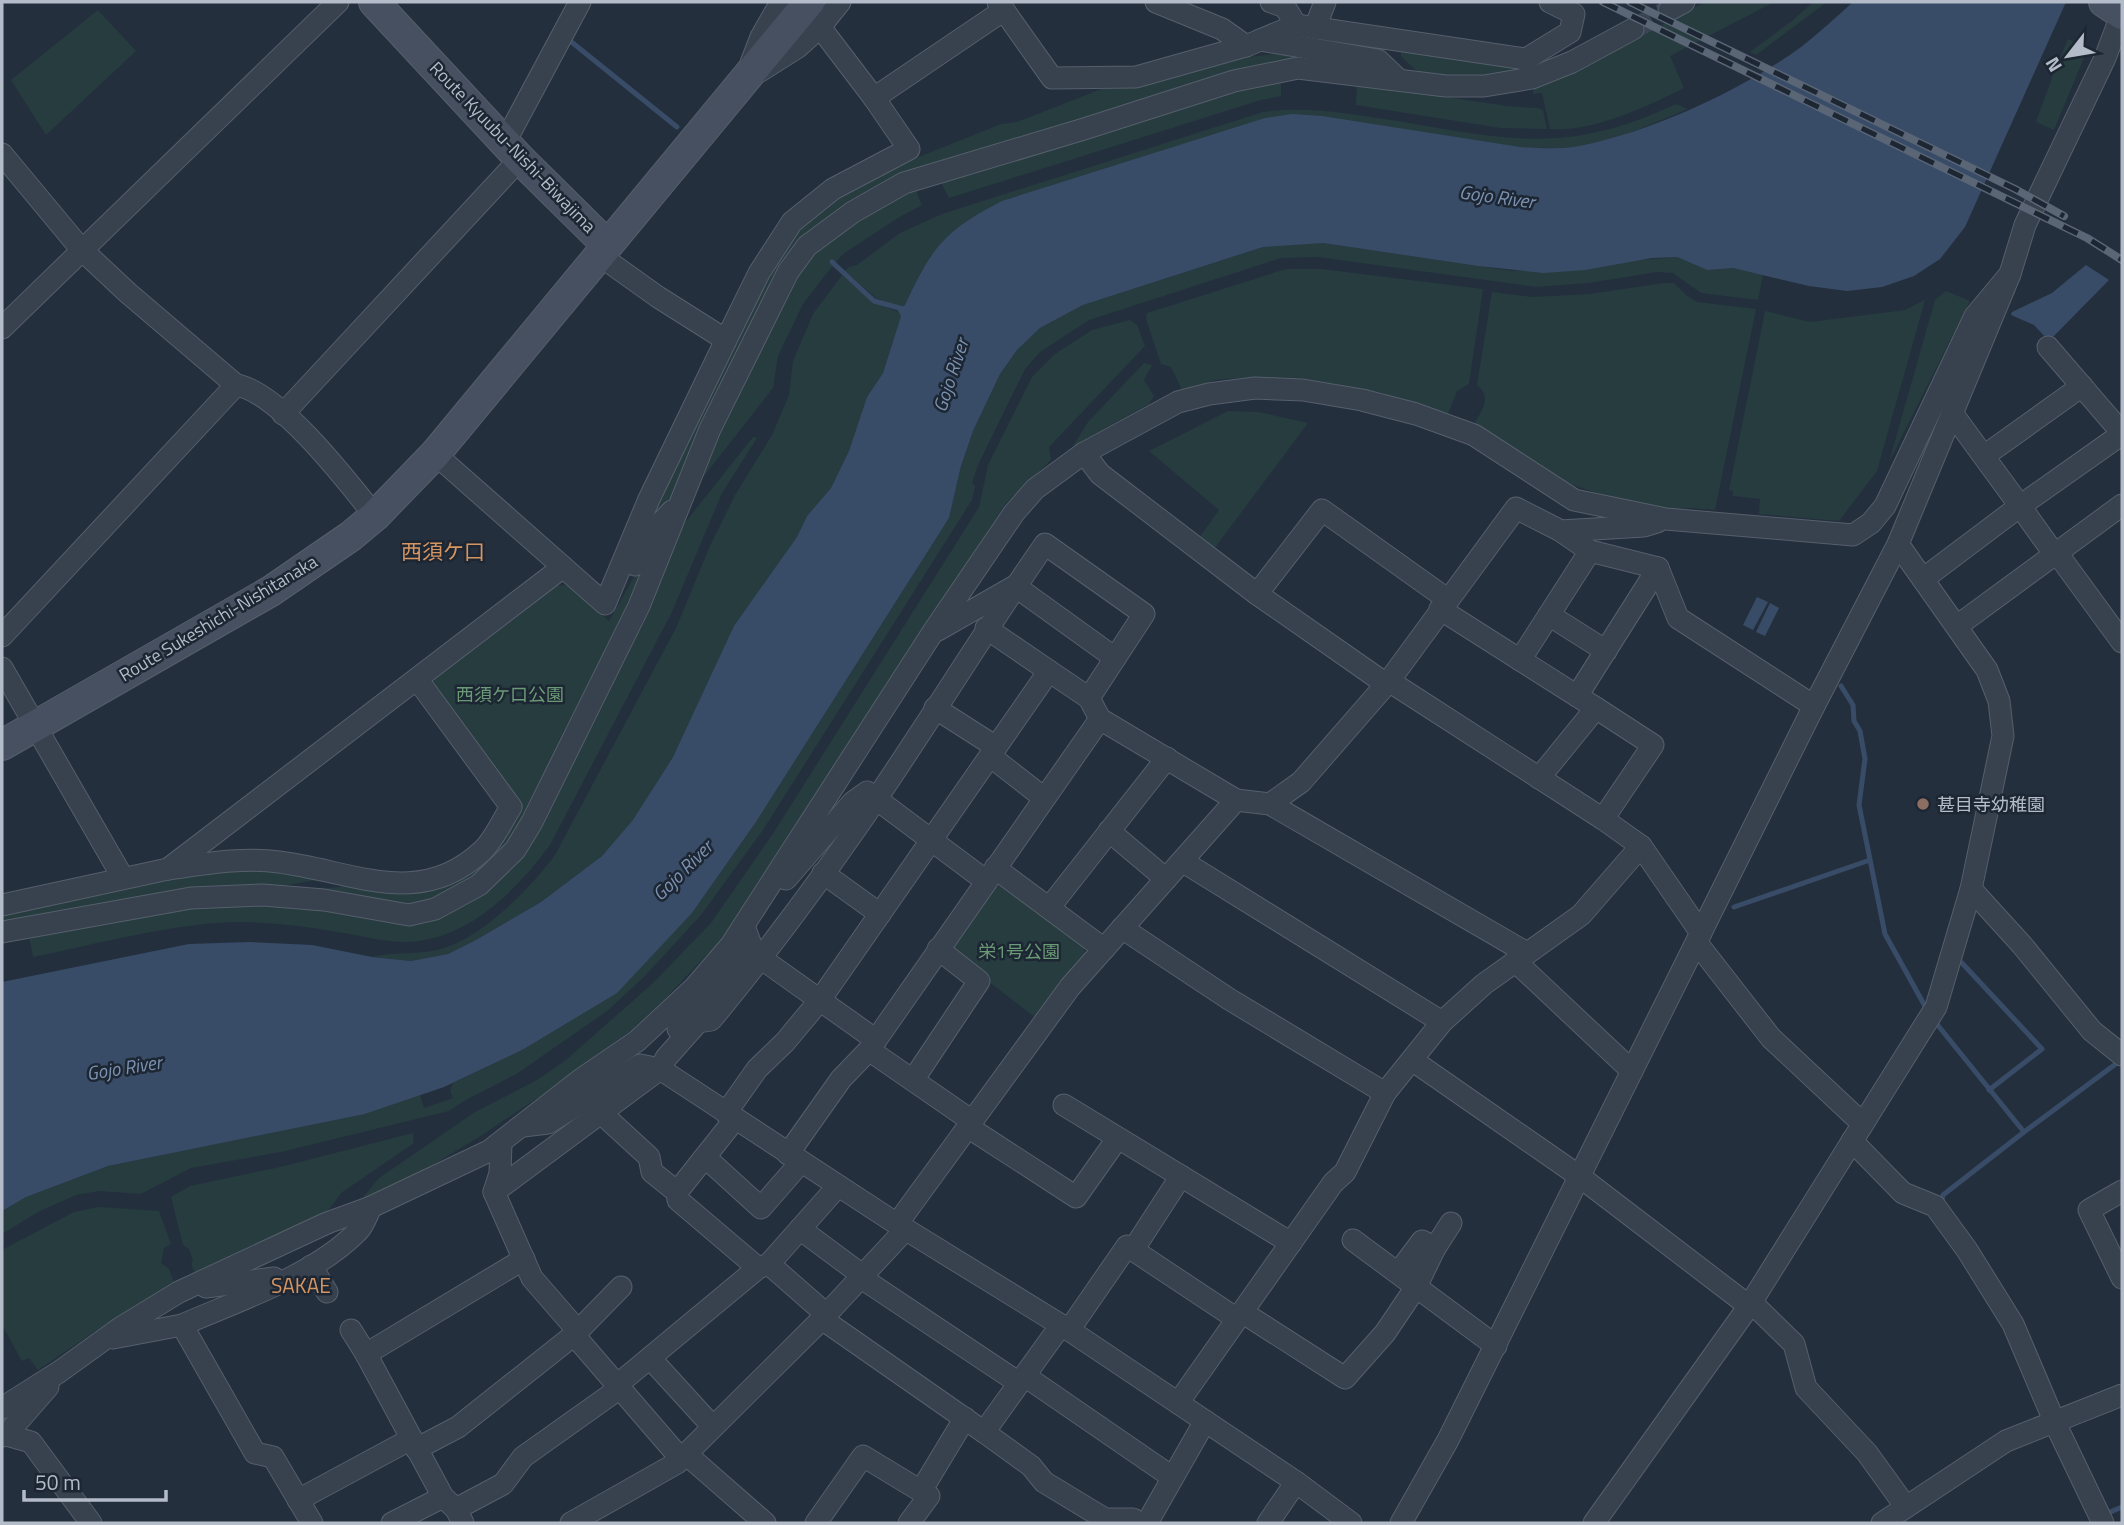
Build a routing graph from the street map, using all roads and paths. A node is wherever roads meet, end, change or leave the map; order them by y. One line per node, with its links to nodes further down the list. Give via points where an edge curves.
1 (338, 2): 21 (street)
2 (374, 2): 19 (main road, Route Kyuubu-Nishi-Biwajima)
3 (580, 2): 19 (street)
4 (781, 2): 17 (street)
5 (840, 2): 12 (street)
6 (1156, 2): 15 (street)
7 (1271, 2): 13 (street, via 1285,7)
8 (1325, 2): 13 (street)
9 (1550, 2): 13 (street, via 1574,14 1570,32 1526,59)
10 (1001, 6): 15 (street, via 1052,78 1136,77); 18 (street)
11 (2114, 9): 23 (street, via 2105,58 2025,225)
12 (814, 14): 17 (main road, Route Kyuubu-Nishi-Biwajima); 18 (street)
13 (1305, 27): 15 (street)
14 (1633, 29): 16 (street, via 1532,78 1484,86)
15 (1253, 43): 16 (street, via 1378,60)
16 (1399, 80): 35 (street, via 1298,68 1234,81 904,183 853,212 807,246 788,272 710,429)
17 (744, 81): 22 (main road, Route Kyuubu-Nishi-Biwajima)
18 (874, 98): 25 (street, via 909,149 833,189 792,222 759,273)
19 (512, 150): 22 (main road, Route Kyuubu-Nishi-Biwajima); 30 (street)
20 (2, 154): 21 (street)
21 (81, 249): 24 (street); 27 (street)
22 (603, 250): 25 (street, via 659,297); 33 (main road, Route Sukeshichi-Nishitanaka)
23 (2010, 274): 29 (street); 39 (street, via 1975,316 1885,506 1871,523 1853,535)
24 (2, 328)
25 (726, 340): 49 (street)
26 (2048, 347): 28 (street)
27 (236, 385): 30 (street, via 247,387); 55 (street)
28 (2082, 386): 31 (street); 34 (street)
29 (1952, 412): 34 (street); 41 (street)
30 (283, 414): 38 (street, via 327,455)
31 (2122, 433): 37 (street)
32 (1084, 453): 39 (street, via 1178,402 1255,388 1303,390 1416,414 1474,435 1574,500); 48 (street, via 1100,474); 54 (street, via 1035,489 1014,513)
33 (435, 454): 38 (main road, Route Sukeshichi-Nishitanaka); 44 (street)
34 (1984, 456): 37 (street)
35 (681, 502): 49 (street, via 652,532 623,587); 92 (street, via 639,606 532,822 515,850 479,885 435,909 409,915)
36 (2122, 505): 43 (street)
37 (2020, 506): 43 (street); 46 (street)
38 (375, 516): 70 (main road, Route Sukeshichi-Nishitanaka, via 271,591)
39 (1666, 519): 40 (street, via 1644,526)
40 (1561, 531): 42 (street); 50 (street, via 1516,508)
41 (1898, 544): 46 (street); 66 (street)
42 (1590, 551): 45 (street); 51 (street)
43 (2056, 554): 52 (street); 56 (street)
44 (563, 567): 49 (street); 62 (street)
45 (1658, 568): 57 (street); 66 (street, via 1678,618)
46 (1923, 579): 52 (street)
47 (1016, 586): 53 (street); 54 (street); 58 (street); 58 (street, via 1045,544 1144,614)
48 (1257, 594): 50 (street, via 1322,510); 63 (street)
49 (604, 604)
50 (1444, 604): 59 (street); 63 (street)
51 (1549, 615): 57 (street); 59 (street)
52 (1957, 626): 91 (street, via 1987,670 1999,701 2003,736)
53 (986, 628): 61 (street); 67 (street)
54 (933, 632): 90 (street)
55 (2, 636)
56 (2122, 642)
57 (1606, 651): 64 (street)
58 (1115, 658): 65 (street)
59 (1520, 660): 64 (street)
60 (2, 667): 70 (street)
61 (1049, 671): 65 (street); 72 (street)
62 (417, 679): 84 (street); 88 (street, via 511,807 484,850 437,879 408,885)
63 (1387, 682): 74 (street); 78 (street, via 1301,782)
64 (1577, 696): 68 (street)
65 (1089, 698): 69 (street)
66 (1814, 706): 99 (street)
67 (935, 708): 72 (street); 75 (street)
68 (1596, 708): 74 (street); 79 (street, via 1653,745)
69 (1100, 719): 73 (street); 76 (street)
70 (35, 726): 71 (main road, Route Sukeshichi-Nishitanaka); 87 (street)
71 (2, 745)
72 (993, 752): 76 (street); 81 (street)
73 (1167, 758): 77 (street); 80 (street)
74 (1539, 778): 79 (street)
75 (877, 798): 81 (street); 85 (street); 90 (street, via 867,792 853,802 789,877)
76 (1044, 798): 86 (street)
77 (1236, 800): 78 (street); 83 (street)
78 (1270, 804): 102 (street)
79 (1603, 819): 82 (street)
80 (1109, 831): 89 (street); 94 (street)
81 (932, 840): 86 (street); 95 (street)
82 (1641, 846): 99 (street); 102 (street, via 1581,915)
83 (1182, 861): 89 (street); 105 (street)
84 (168, 869): 87 (street); 88 (street, via 247,859)
85 (823, 873): 95 (street); 103 (street)
86 (990, 875): 94 (street); 100 (street)
87 (123, 878): 93 (street)
88 (364, 878): 92 (street)
89 (1166, 880): 97 (street)
90 (768, 888): 96 (street)
91 (1970, 889): 107 (street, via 2092,1031); 118 (street, via 1931,1017)
92 (263, 895): 98 (street, via 191,898)
93 (2, 905)
94 (1049, 908): 101 (street)
95 (880, 914): 104 (street)
96 (744, 926): 109 (street, via 751,945 659,1051); 117 (street, via 694,988 637,1041)
97 (1122, 928): 101 (street); 112 (street)
98 (2, 932)
99 (1699, 938): 110 (street); 118 (street, via 1771,1038)
100 (938, 949): 106 (street); 111 (street, via 979,981)
101 (1104, 949): 116 (street, via 1070,987)
102 (1521, 957): 105 (street); 110 (street)
103 (762, 959): 104 (street); 109 (street, via 710,1020 698,1022)
104 (820, 1000): 106 (street); 115 (street, via 757,1069)
105 (1441, 1022): 108 (street)
106 (872, 1045): 111 (street); 122 (street, via 841,1079)
107 (2122, 1055)
108 (1412, 1060): 112 (street); 124 (street)
109 (660, 1069): 114 (street); 115 (street); 117 (street, via 640,1065 548,1123)
110 (1632, 1071): 124 (street)
111 (913, 1080): 116 (street)
112 (1385, 1093): 134 (street, via 1345,1172)
113 (1064, 1105): 119 (street)
114 (601, 1113): 127 (street); 128 (street, via 649,1157 652,1172)
115 (731, 1116): 121 (street); 122 (street)
116 (970, 1124): 119 (street, via 1076,1197); 131 (street)
117 (519, 1127): 120 (street)
118 (1858, 1133): 148 (street); 167 (street, via 1903,1193 1935,1206 1967,1250 2013,1324)
119 (1117, 1139): 123 (street)
120 (501, 1143): 127 (street); 129 (street)
121 (705, 1157): 122 (street, via 761,1208); 128 (street)
122 (795, 1158): 125 (street)
123 (1181, 1176): 134 (street); 136 (street)
124 (1579, 1176): 148 (street); 156 (street)
125 (838, 1186): 131 (street); 132 (street)
126 (2122, 1191): 142 (street, via 2089,1210)
127 (494, 1192): 137 (street)
128 (677, 1192): 139 (street, via 678,1200)
129 (371, 1208): 138 (street, via 342,1246); 146 (street, via 327,1223)
130 (1451, 1223): 135 (street)
131 (901, 1227): 141 (street); 152 (street)
132 (800, 1229): 139 (street); 141 (street)
133 (1353, 1240): 140 (street)
134 (1291, 1243): 149 (street)
135 (1435, 1248): 140 (street, via 1422,1241); 145 (street)
136 (1133, 1250): 149 (street); 152 (street, via 1127,1246)
137 (524, 1259): 154 (street, via 532,1278); 157 (street)
138 (311, 1266): 143 (street); 147 (street)
139 (763, 1266): 150 (street); 158 (street)
140 (1398, 1273): 145 (street)
141 (861, 1276): 150 (street); 160 (street)
142 (2122, 1278)
143 (282, 1281): 146 (street, via 272,1277); 151 (street)
144 (621, 1287): 154 (street)
145 (1416, 1287): 149 (street, via 1385,1333 1345,1377); 156 (street)
146 (179, 1292): 155 (street)
147 (327, 1292)
148 (1750, 1304): 177 (street, via 1794,1344 1806,1388 1867,1453); 192 (street)
149 (1240, 1316): 163 (street)
150 (824, 1317): 165 (street); 168 (street)
151 (182, 1325): 155 (street); 176 (street, via 255,1454 273,1457)
152 (1065, 1328): 160 (street); 163 (street)
153 (351, 1329): 157 (street)
154 (576, 1333): 161 (street); 171 (street, via 458,1427)
155 (102, 1341): 159 (street)
156 (1496, 1346): 191 (street)
157 (366, 1354): 171 (street)
158 (650, 1358): 161 (street); 168 (street)
159 (60, 1372): 164 (street); 170 (street)
160 (1022, 1380): 169 (street); 173 (street)
161 (618, 1387): 172 (street); 178 (street, via 523,1457 503,1484)
162 (2122, 1395): 167 (street)
163 (1178, 1403): 166 (street)
164 (2, 1408)
165 (965, 1418): 169 (street); 175 (street)
166 (1205, 1421): 173 (street); 174 (street)
167 (2055, 1423): 177 (street, via 2006,1441); 194 (street)
168 (713, 1427): 172 (street)
169 (985, 1432): 187 (street, via 1031,1466 1044,1482 1105,1519)
170 (4, 1436): 180 (street, via 31,1442)
171 (413, 1444): 176 (street); 178 (street)
172 (683, 1456): 179 (street); 184 (street)
173 (1172, 1477): 188 (street)
174 (1296, 1482): 189 (street); 190 (street)
175 (920, 1491): 185 (street, via 863,1456); 186 (street, via 929,1496)
176 (298, 1500): 181 (street)
177 (1906, 1507): 193 (street)
178 (454, 1510): 182 (street)
179 (603, 1515): 183 (street)
180 (90, 1523)
181 (312, 1523)
182 (392, 1523)
183 (571, 1523)
184 (765, 1523)
185 (816, 1523)
186 (909, 1523)
187 (1140, 1523)
188 (1147, 1523)
189 (1268, 1523)
190 (1351, 1523)
191 (1401, 1523)
192 (1595, 1523)
193 (1882, 1523)
194 (2103, 1523)

